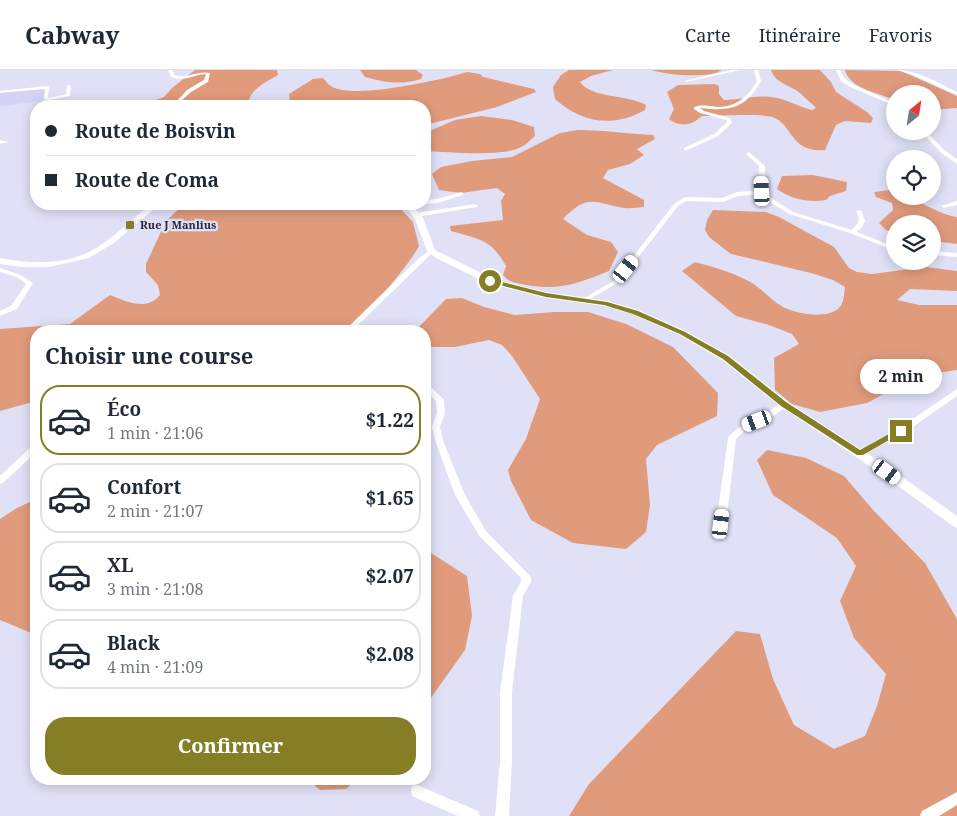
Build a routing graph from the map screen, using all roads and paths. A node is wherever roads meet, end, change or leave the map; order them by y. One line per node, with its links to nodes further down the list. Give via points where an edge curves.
1 (170, 70): 10 (street, via 173,76 181,79 208,73 206,81)
2 (738, 70): 6 (street)
3 (756, 70): 13 (street, via 759,82 751,96 742,102 725,107 696,108 730,122 716,135)
4 (838, 70): 11 (street, via 843,80 852,86)
5 (899, 70): 9 (street)
6 (686, 81)
7 (69, 86): 8 (street, via 68,95 48,99 47,87)
8 (0, 92)
9 (957, 94)
10 (180, 100)
11 (886, 101)
12 (931, 140): 15 (street)
13 (686, 149)
14 (749, 154): 17 (street, via 762,166)
15 (957, 162)
16 (461, 194): 18 (street)
17 (760, 195): 26 (street, via 791,213); 33 (street, via 737,194 723,200 686,199 676,205 617,281)
18 (431, 202)
19 (957, 203): 21 (street)
20 (475, 206): 22 (street)
21 (944, 206)
22 (431, 207)
23 (148, 210): 31 (main road, via 93,254 49,263)
24 (415, 210): 28 (main road)
25 (859, 211): 26 (street, via 863,222)
26 (852, 232): 27 (street)
27 (886, 245)
28 (431, 251): 33 (main road, via 490,281 546,295); 35 (street, via 412,266 374,309)
29 (941, 253): 30 (street)
30 (957, 254)
31 (0, 261)
32 (0, 270): 34 (street, via 30,283 14,306)
33 (585, 300): 38 (main road, via 635,312 683,333 726,358)
34 (0, 314)
35 (355, 325)
36 (431, 392): 47 (street, via 440,400 441,413 436,427 460,495 483,534 526,577 518,596 506,692)
37 (957, 392): 40 (street, via 901,431)
38 (784, 404): 40 (main road); 42 (street, via 766,417 747,424 732,438)
39 (30, 453): 41 (street)
40 (860, 453): 43 (main road)
41 (0, 481)
42 (721, 524)
43 (957, 524)
44 (417, 791): 46 (street)
45 (957, 798): 48 (street)
46 (473, 816)
47 (502, 816)
48 (927, 816)

